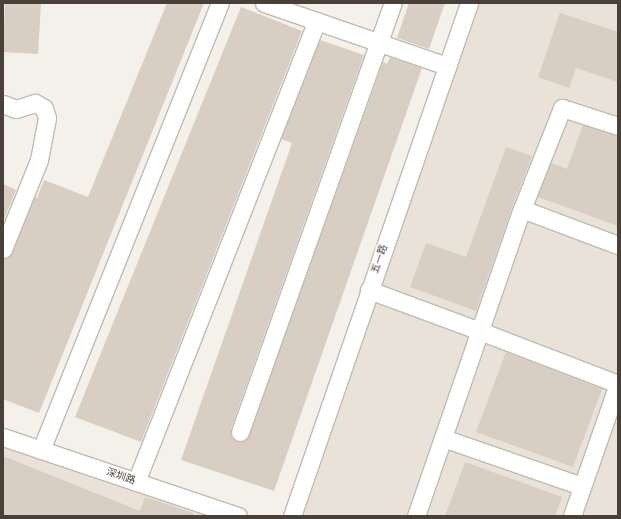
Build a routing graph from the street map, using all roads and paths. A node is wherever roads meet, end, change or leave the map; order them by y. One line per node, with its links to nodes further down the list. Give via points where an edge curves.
1 (220, 3): 19 (street)
2 (264, 3): 5 (street)
3 (393, 3): 6 (street)
4 (469, 3): 7 (street, 五一路)
5 (317, 21): 6 (street); 20 (street)
6 (380, 43): 7 (street); 16 (street)
7 (447, 66): 13 (street, 五一路)
8 (3, 104): 12 (street, via 16,109 35,103 44,108 47,118 39,160)
9 (618, 126): 10 (street, via 562,108)
10 (522, 209): 11 (street); 14 (street)
11 (618, 245)
12 (3, 249)
13 (369, 290): 14 (street); 23 (street, 五一路)
14 (480, 331): 15 (street); 18 (street)
15 (618, 384): 21 (street)
16 (240, 432)
17 (3, 437): 19 (street, 深圳路)
18 (443, 438): 21 (street); 24 (street)
19 (41, 450): 20 (street, 深圳路)
20 (136, 482): 22 (street, 深圳路)
21 (582, 486): 25 (street)
22 (238, 516)
23 (292, 516)
24 (416, 516)
25 (572, 516)

